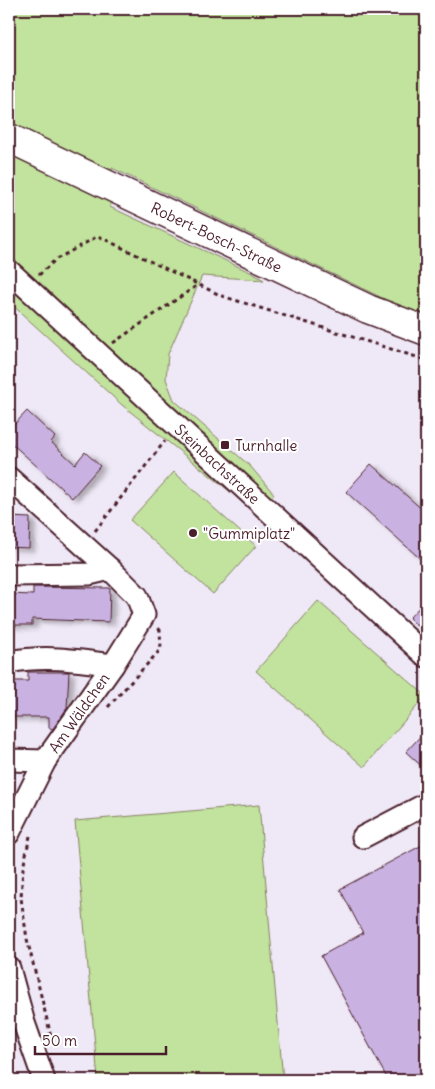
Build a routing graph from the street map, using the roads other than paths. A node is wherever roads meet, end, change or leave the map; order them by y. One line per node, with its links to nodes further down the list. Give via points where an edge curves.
1 (9, 138): 3 (main road, Robert-Bosch-Straße, via 368,309)
2 (9, 271): 7 (street, Steinbachstraße)
3 (426, 331)
4 (9, 478): 5 (street)
5 (110, 569): 6 (street, via 89,574); 9 (street, Am Wäldchen, via 137,596 144,615)
6 (9, 575)
7 (426, 656)
8 (9, 662): 9 (street, Am Wäldchen, via 34,657)
9 (113, 665): 11 (street, Am Wäldchen)
10 (9, 760): 11 (street, Am Wäldchen)
11 (45, 762): 13 (street, Am Wäldchen)
12 (426, 804): 14 (street)
13 (9, 833)
14 (363, 837)
15 (9, 968): 16 (street)
16 (16, 1026): 17 (street)
17 (44, 1080)

